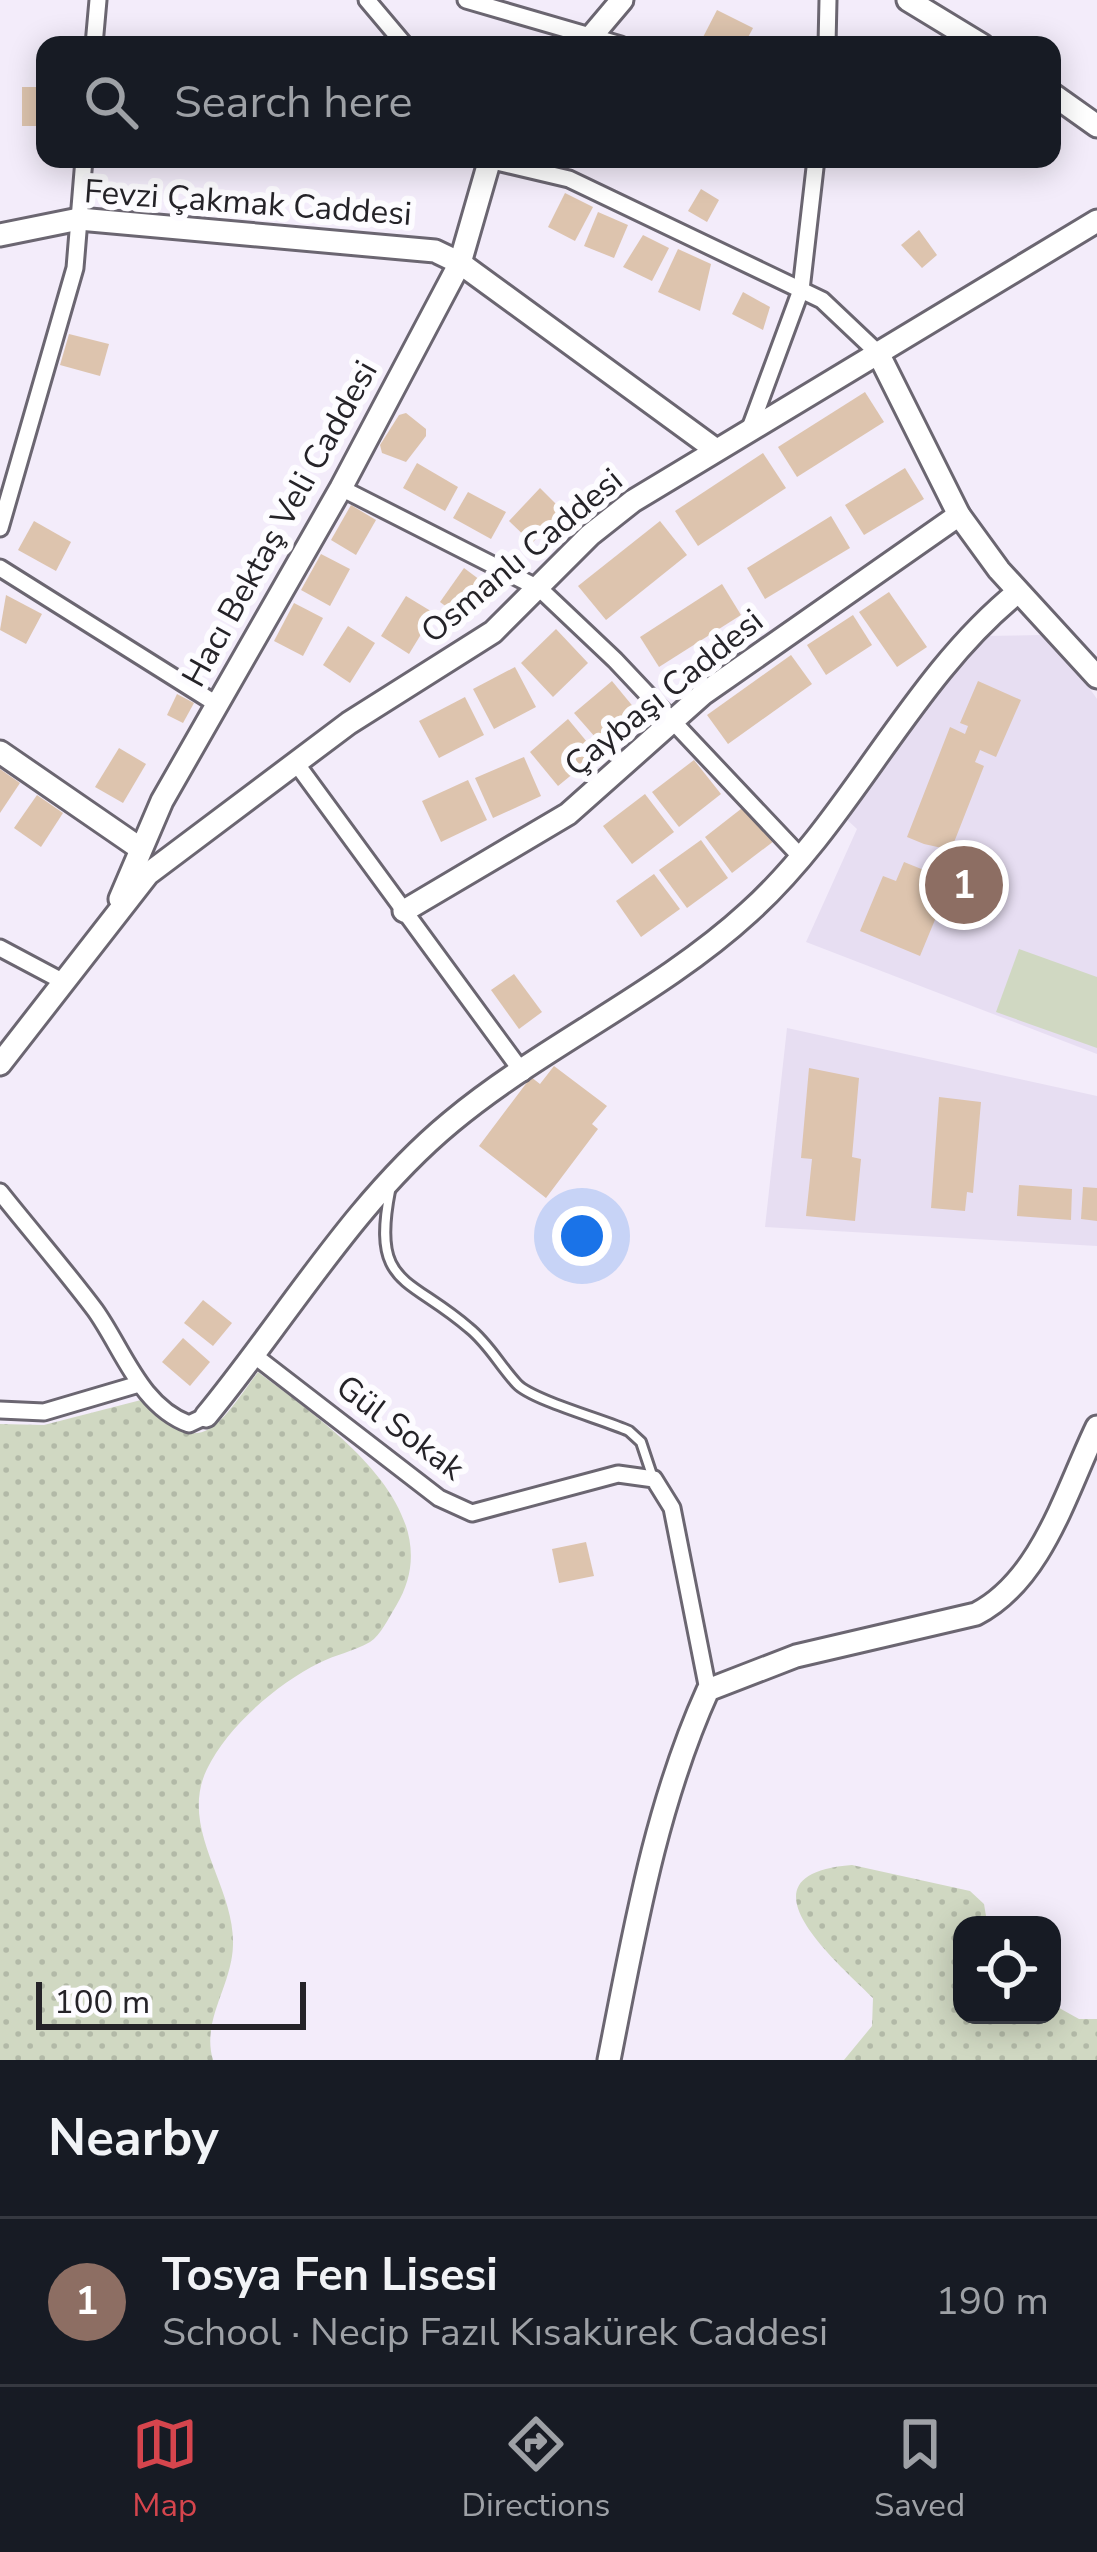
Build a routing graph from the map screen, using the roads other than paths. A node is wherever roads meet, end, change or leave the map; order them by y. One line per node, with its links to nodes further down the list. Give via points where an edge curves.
1 (98, 0): 7 (street)
2 (367, 0): 8 (street)
3 (466, 0): 9 (street)
4 (622, 0): 10 (street)
5 (828, 0): 11 (street)
6 (908, 0): 12 (street)
7 (95, 36)
8 (397, 36)
9 (580, 36)
10 (592, 36)
11 (827, 36)
12 (967, 36)
13 (1061, 100): 14 (street)
14 (1097, 126)
15 (83, 168): 19 (street)
16 (485, 168): 22 (street, Hacı Bektaş Veli Caddesi)
17 (522, 168): 23 (street, via 569,179)
18 (815, 168): 23 (street)
19 (79, 220): 21 (street, Fevzi Çakmak Caddesi); 22 (street, Fevzi Çakmak Caddesi, via 410,246); 29 (street, via 75,268)
20 (1097, 221): 24 (street, Osmanlı Caddesi)
21 (0, 235)
22 (460, 263): 26 (street, Fevzi Çakmak Caddesi); 27 (street, Hacı Bektaş Veli Caddesi)
23 (801, 290): 24 (street, via 841,314); 25 (street)
24 (878, 353): 25 (street, Osmanlı Caddesi); 28 (street)
25 (750, 428): 26 (street, Osmanlı Caddesi)
26 (716, 449): 31 (street, Osmanlı Caddesi, via 608,518)
27 (341, 488): 31 (street); 34 (street, Hacı Bektaş Veli Caddesi)
28 (959, 515): 32 (street); 35 (street, Çaybaşı Caddesi)
29 (0, 528)
30 (0, 568): 34 (street)
31 (540, 589): 35 (street); 37 (street, Osmanlı Caddesi, via 461,656)
32 (1018, 592): 33 (street); 39 (street, via 979,627)
33 (1097, 677)
34 (218, 705): 38 (street, Hacı Bektaş Veli Caddesi)
35 (673, 719): 39 (street); 40 (street, Çaybaşı Caddesi, via 568,814)
36 (0, 752): 38 (street)
37 (296, 763): 40 (street); 41 (street, Osmanlı Caddesi, via 170,854)
38 (138, 847): 41 (street, Hacı Bektaş Veli Caddesi)
39 (800, 856): 45 (street, via 748,913)
40 (404, 911): 45 (street)
41 (113, 916): 43 (street, Osmanlı Caddesi)
42 (0, 948): 43 (street)
43 (62, 981): 44 (street, Osmanlı Caddesi)
44 (0, 1064)
45 (524, 1073): 46 (street, via 451,1121)
46 (392, 1180): 48 (street); 53 (lane, via 382,1238 406,1285 472,1330 518,1387 629,1431)
47 (0, 1192): 49 (street, via 94,1310)
48 (255, 1356): 51 (street); 53 (street, Gül Sokak, via 472,1514 618,1474)
49 (139, 1384): 50 (street, via 44,1412); 51 (street, via 172,1418 189,1424)
50 (0, 1409)
51 (206, 1415)
52 (1097, 1427): 54 (street, via 1035,1556 1001,1601 976,1614 796,1656)
53 (654, 1480): 54 (street, via 672,1508)
54 (708, 1690): 55 (street, via 642,1889)
55 (609, 2060)

